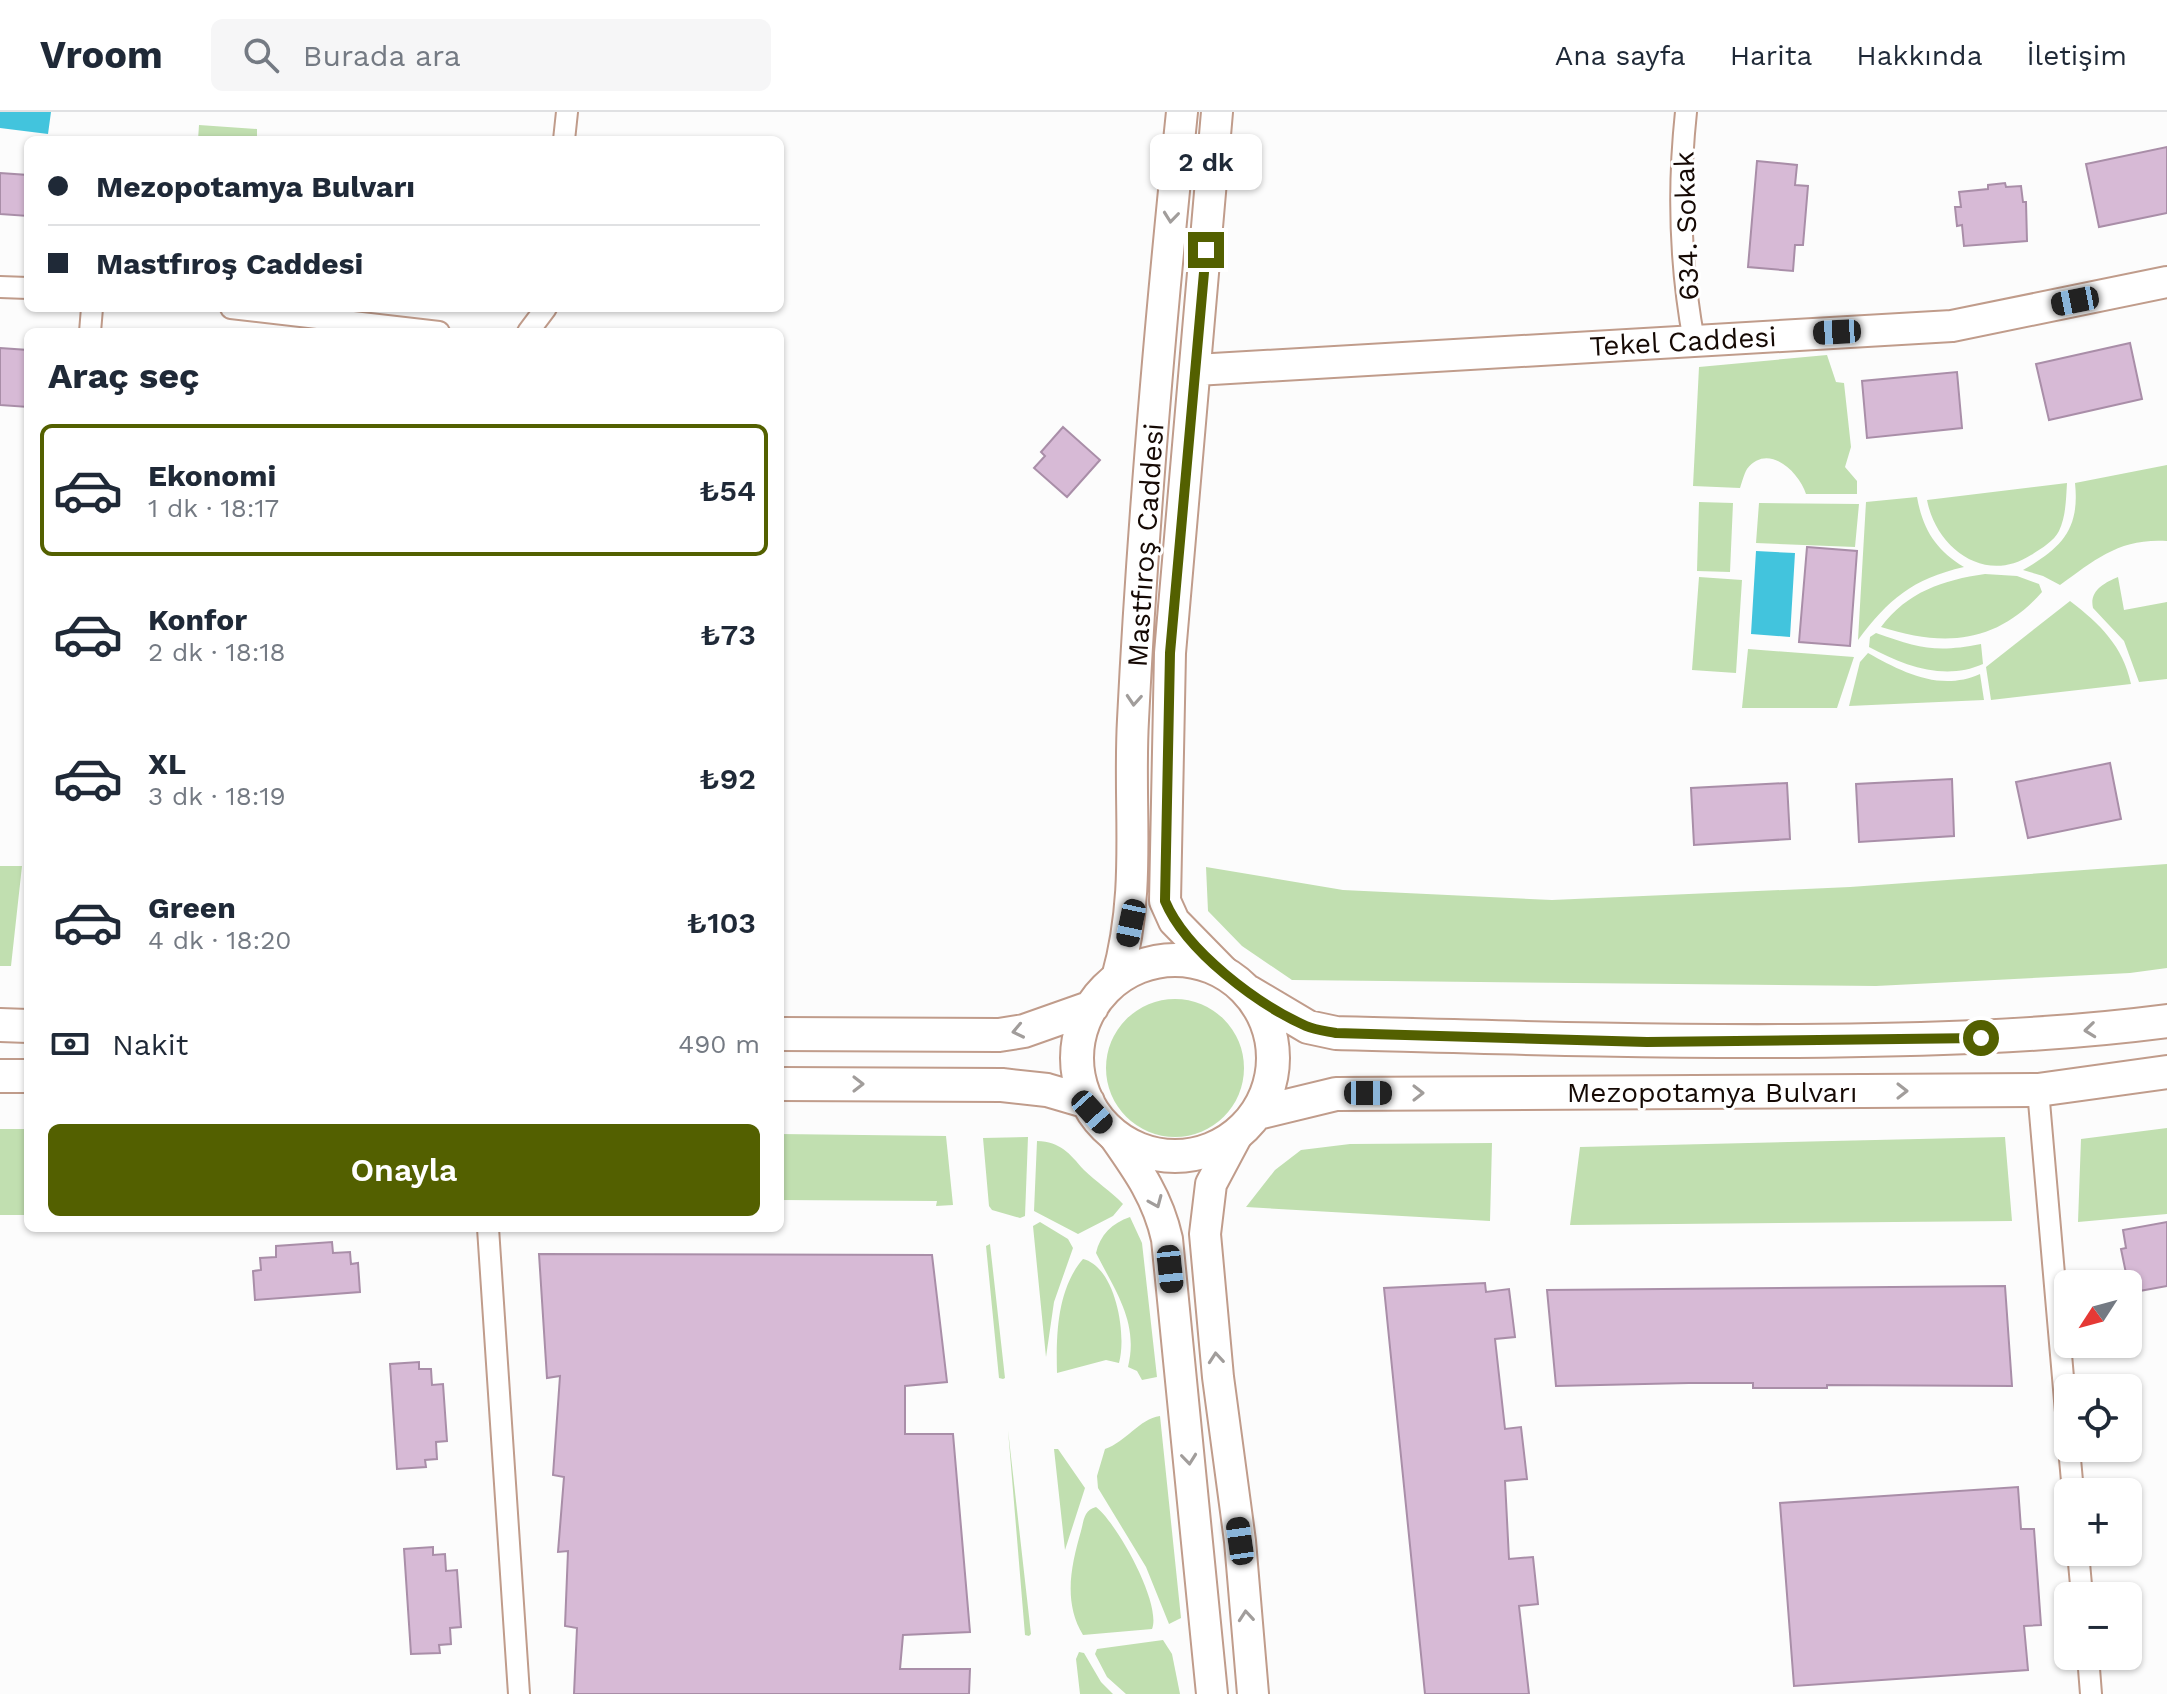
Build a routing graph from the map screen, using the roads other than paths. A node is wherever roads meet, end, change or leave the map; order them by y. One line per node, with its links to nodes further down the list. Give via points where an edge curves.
1 (567, 112): 5 (street)
2 (1182, 112): 14 (main road, Mastfıroş Caddesi, one-way to 14, via 1160,325 1133,720 1131,923)
3 (1217, 112): 12 (main road, Mastfıroş Caddesi)
4 (1686, 112): 11 (street, 634. Sokak, via 1681,161 1686,296)
5 (564, 136)
6 (2167, 282): 11 (main road, Tekel Caddesi, via 1952,326)
7 (0, 287): 8 (street)
8 (24, 288)
9 (266, 312): 10 (street)
10 (404, 328)
11 (1694, 341): 12 (main road, Tekel Caddesi)
12 (1196, 370): 13 (main road, Mastfıroş Caddesi, via 1170,653 1165,901 1174,921)
13 (1224, 972): 14 (main road, via 1197,962 1169,960 1142,965); 15 (main road)
14 (1117, 978): 16 (main road)
15 (1249, 992): 17 (main road, Mezopotamya Bulvarı, one-way to 15, via 1935,1040 1647,1042 1367,1034 1308,1027); 27 (main road, via 1267,1020 1274,1051 1271,1084)
16 (1092, 1007): 20 (main road, one-way to 20, via 999,1035); 26 (main road, via 1077,1054)
17 (2167, 1021)
18 (0, 1025): 19 (main road)
19 (24, 1026)
20 (784, 1034)
21 (2167, 1072): 25 (main road, Mezopotamya Bulvarı)
22 (0, 1076): 23 (main road)
23 (24, 1076)
24 (784, 1084): 26 (main road, one-way to 26, via 1002,1085)
25 (2038, 1090): 27 (main road, Mezopotamya Bulvarı, one-way to 25, via 1336,1094); 31 (street)
26 (1088, 1102): 28 (main road)
27 (1258, 1113): 29 (main road)
28 (1114, 1136): 29 (main road, via 1143,1152 1175,1157 1207,1152); 34 (main road, one-way to 34, via 1150,1187 1167,1239)
29 (1236, 1137): 35 (main road, one-way to 29, via 1205,1234 1211,1184)
30 (488, 1232): 33 (street)
31 (2063, 1374)
32 (2089, 1670): 36 (street)
33 (519, 1694)
34 (1212, 1694)
35 (1253, 1694)
36 (2091, 1694)

